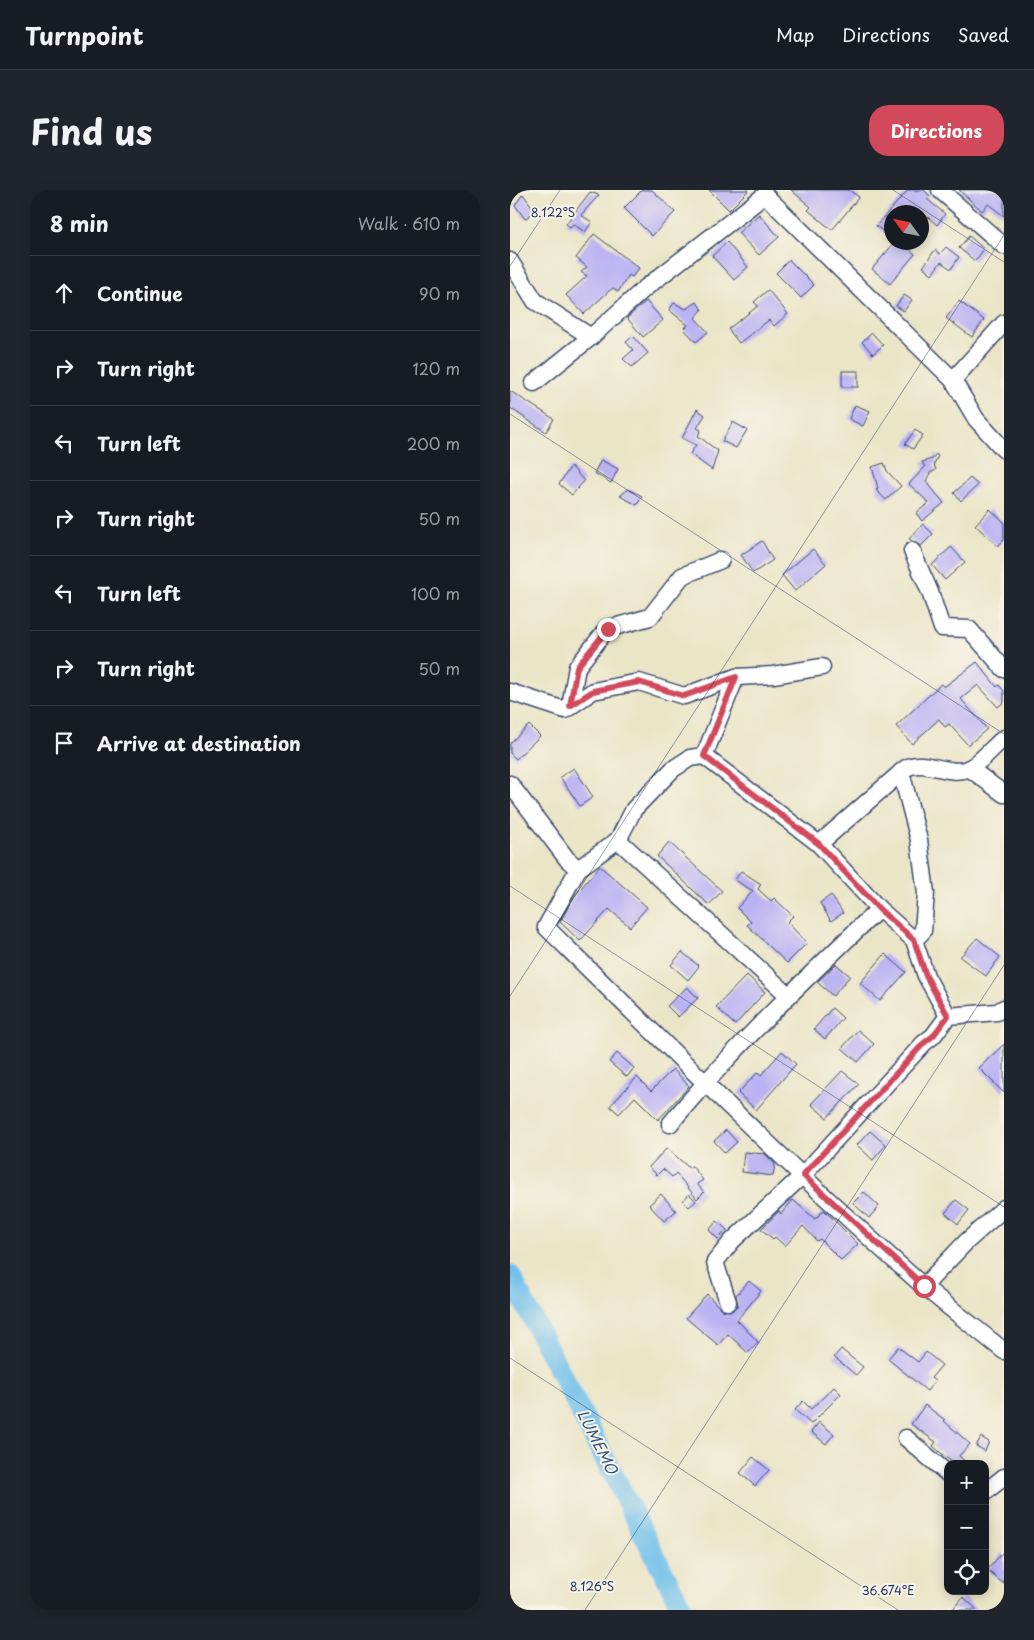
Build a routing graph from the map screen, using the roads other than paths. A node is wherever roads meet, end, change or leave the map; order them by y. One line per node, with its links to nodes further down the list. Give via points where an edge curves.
1 (940, 190): 2 (street)
2 (1004, 246)
3 (510, 261): 5 (street, via 536,301)
4 (1004, 323): 6 (street)
5 (591, 337): 6 (street, via 644,289 765,195); 7 (street)
6 (953, 380): 8 (street, via 976,419)
7 (534, 383)
8 (1004, 450)
9 (912, 551): 12 (street, via 942,628 970,629)
10 (721, 560): 15 (street, via 682,576 650,617 608,629 577,667)
11 (822, 667): 13 (street)
12 (1004, 669)
13 (736, 677): 15 (street, via 684,696 639,682 593,691); 17 (street)
14 (510, 692): 15 (street, via 565,710)
15 (570, 706)
16 (1004, 738): 18 (street)
17 (704, 756): 22 (street, via 690,758 673,770 634,809); 23 (street)
18 (969, 768): 19 (street, via 947,771 913,764); 21 (street)
19 (901, 772): 23 (street); 26 (street, via 919,840 926,893 923,931)
20 (510, 784): 24 (street)
21 (1004, 794)
22 (618, 840): 24 (street); 27 (street)
23 (819, 844): 25 (street)
24 (578, 869): 30 (street, via 546,926)
25 (879, 909): 26 (street); 27 (street)
26 (914, 940): 29 (street, via 926,976)
27 (788, 995): 30 (street)
28 (1004, 1008): 29 (street, via 997,1012)
29 (948, 1016): 32 (street)
30 (704, 1083): 31 (street); 32 (street)
31 (670, 1124)
32 (803, 1175): 34 (street); 35 (street, via 715,1262)
33 (1004, 1208): 34 (street)
34 (924, 1286): 36 (street)
35 (728, 1302)
36 (1004, 1351)
37 (906, 1438): 38 (street)
38 (944, 1471)
39 (1004, 1477): 40 (street)
40 (989, 1489)

